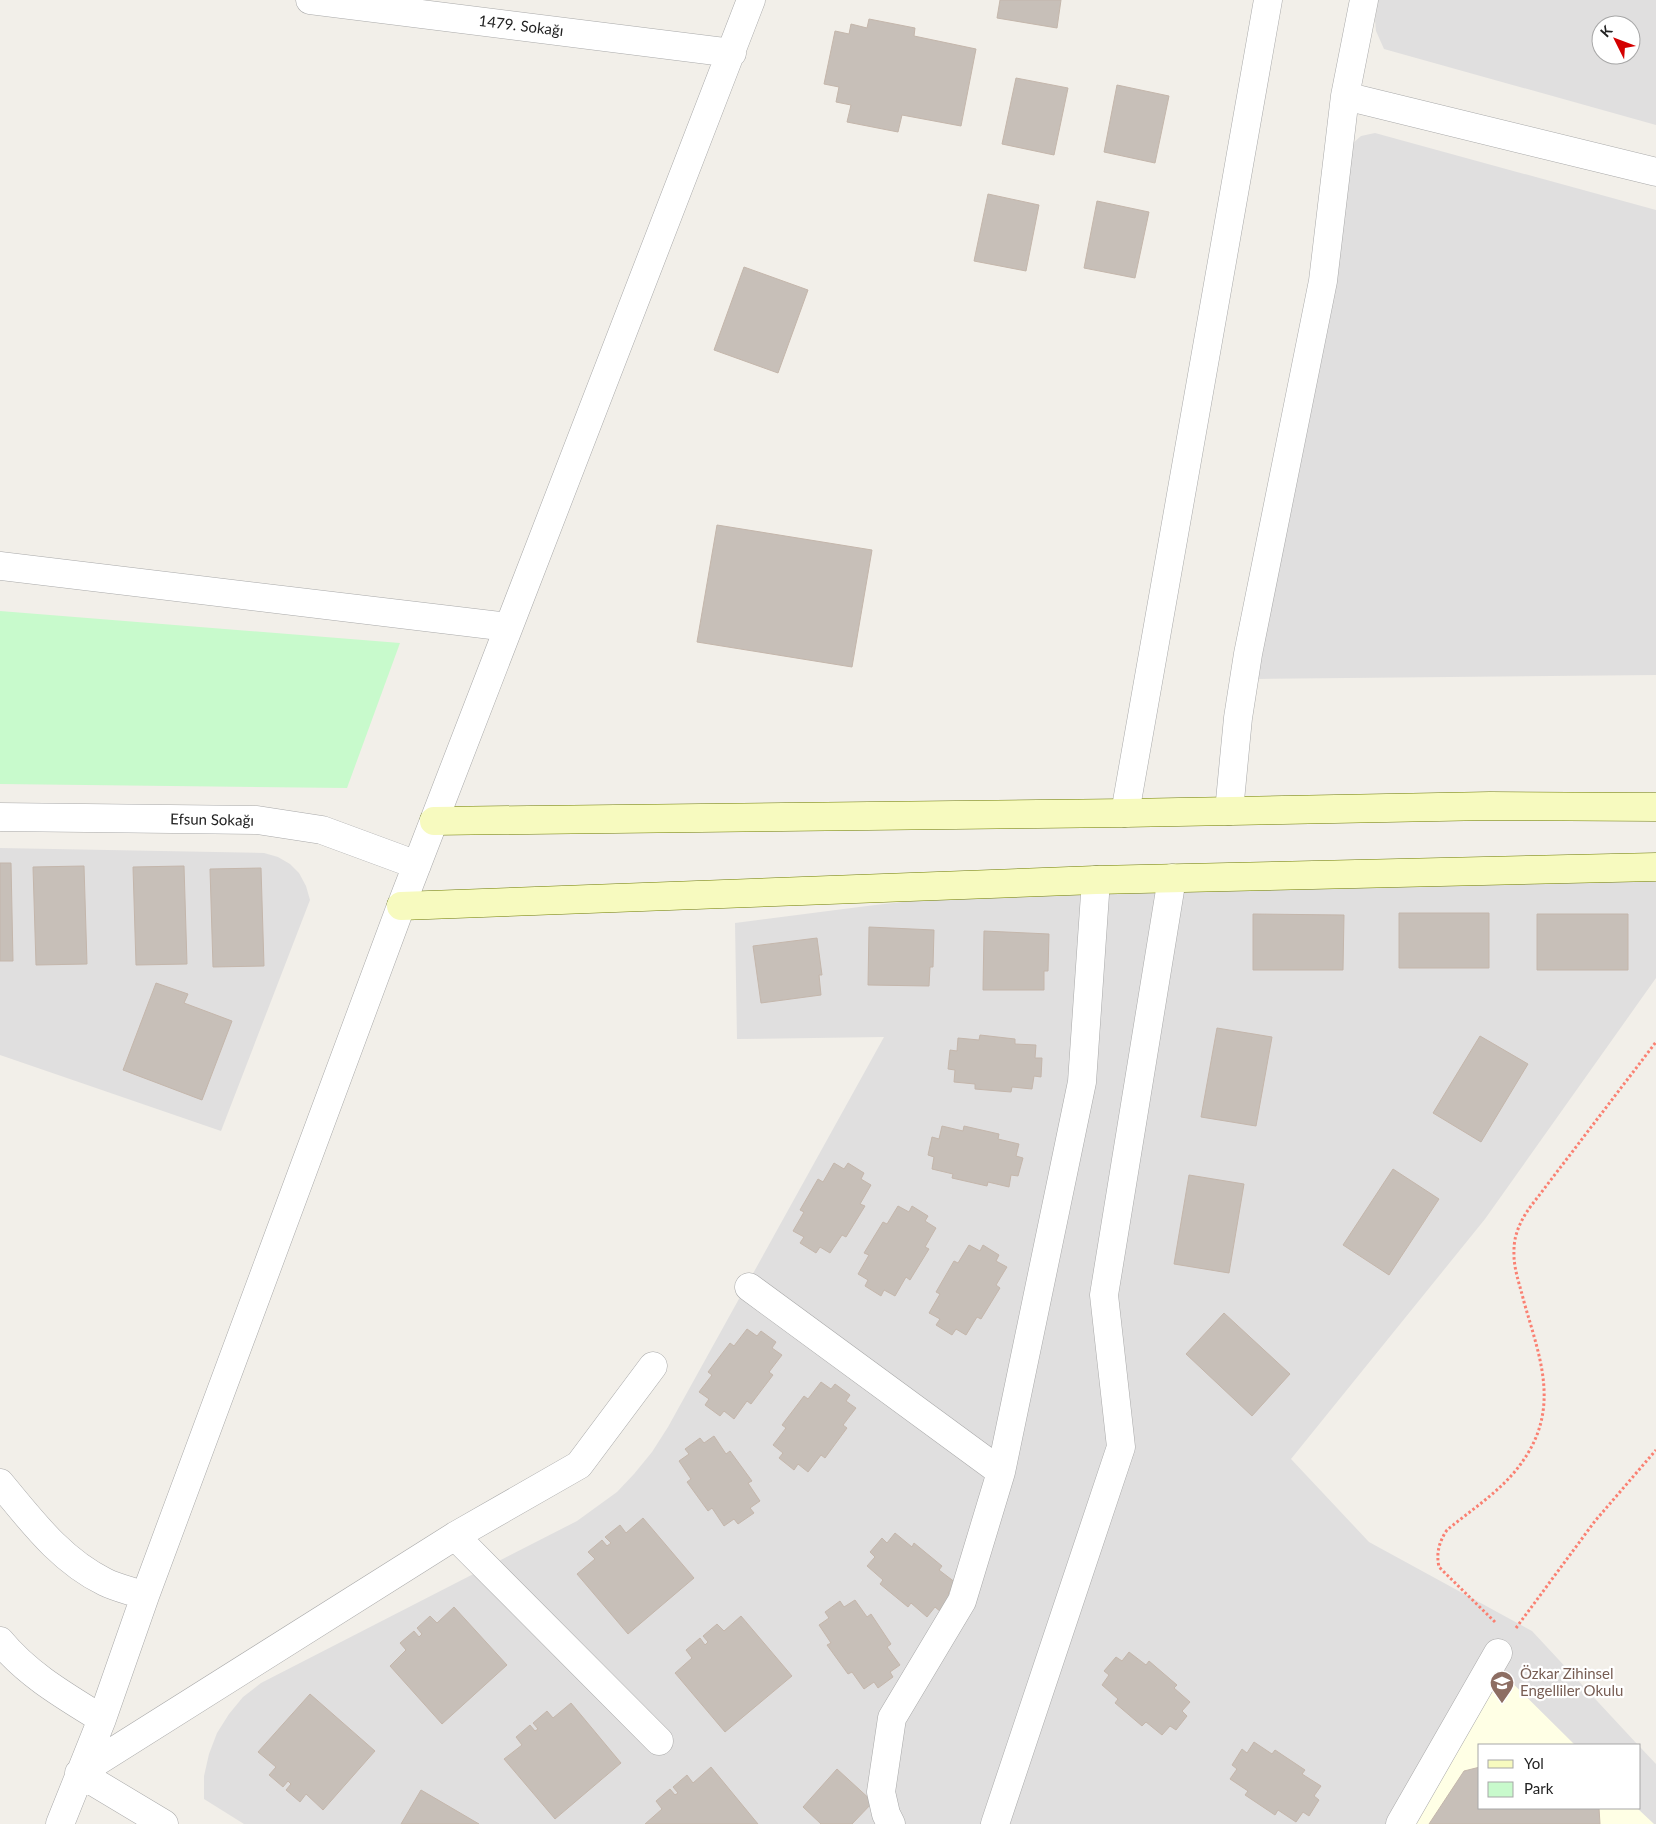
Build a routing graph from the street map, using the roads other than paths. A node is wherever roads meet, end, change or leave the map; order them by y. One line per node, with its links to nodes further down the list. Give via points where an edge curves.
1 (310, 0): 5 (street, 1479. Sokağı)
2 (751, 0): 5 (street)
3 (1268, 0): 12 (street)
4 (1364, 0): 6 (street)
5 (732, 53): 9 (street)
6 (1345, 96): 7 (street); 11 (street, via 1323,281 1248,654)
7 (1656, 172)
8 (0, 566): 9 (street)
9 (508, 627): 14 (street)
10 (1656, 807): 11 (street, via 1490,806)
11 (1228, 811): 12 (street)
12 (1125, 813): 14 (street)
13 (0, 817): 15 (street, Efsun Sokağı, via 258,820 322,830)
14 (434, 821): 15 (street)
15 (417, 865): 19 (street)
16 (1656, 867): 17 (street)
17 (1172, 878): 18 (street); 34 (street, via 1104,1296 1121,1447)
18 (1096, 880): 19 (street); 22 (street, via 1082,1082)
19 (401, 906): 25 (street)
20 (749, 1287): 22 (street)
21 (653, 1366): 24 (street, via 579,1465)
22 (1000, 1472): 33 (street, via 962,1600 892,1718 881,1792)
23 (0, 1483): 25 (street, via 60,1552 106,1582)
24 (455, 1536): 29 (street); 30 (street)
25 (145, 1596): 28 (street)
26 (0, 1641): 28 (street, via 56,1691)
27 (1504, 1645): 35 (street)
28 (102, 1719): 30 (street)
29 (659, 1741)
30 (79, 1773): 31 (street); 32 (street)
31 (60, 1824)
32 (164, 1824)
33 (891, 1824)
34 (995, 1824)
35 (1400, 1824)

